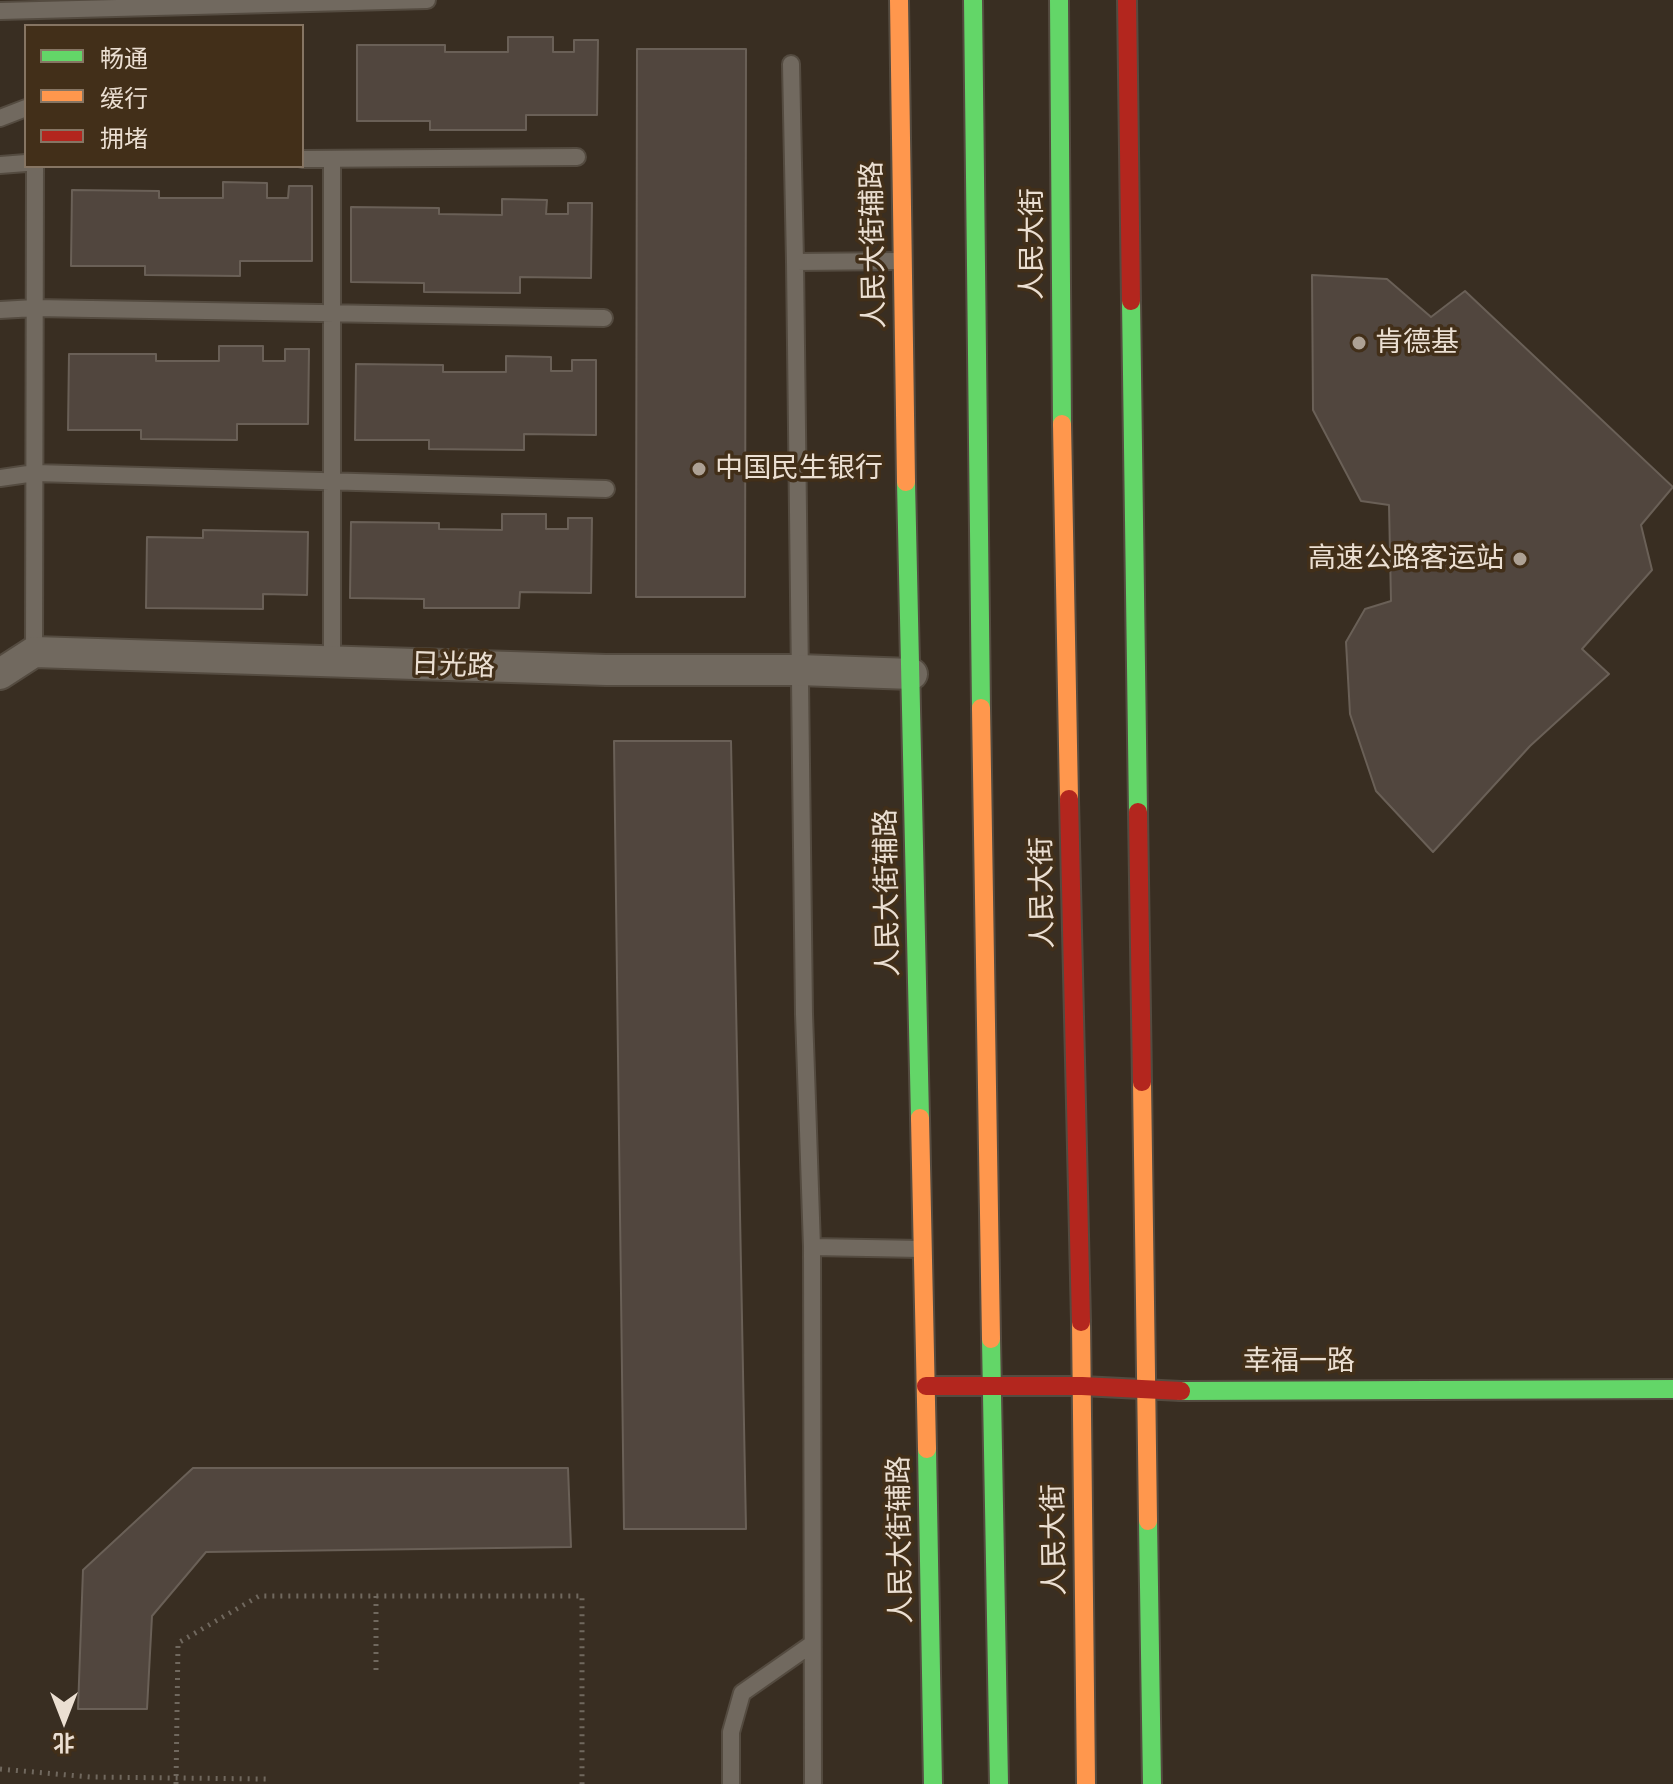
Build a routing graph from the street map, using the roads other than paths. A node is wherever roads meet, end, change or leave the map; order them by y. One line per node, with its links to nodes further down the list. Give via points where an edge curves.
1 (427, 0): 6 (lane)
2 (899, 0): 16 (main road, 人民大街辅路)
3 (973, 0): 34 (main road, 人民大街)
4 (1059, 0): 35 (main road, 人民大街, via 1062,484)
5 (1127, 0): 37 (main road)
6 (0, 11)
7 (791, 64): 17 (lane)
8 (24, 109): 9 (lane)
9 (0, 118)
10 (577, 157): 12 (lane)
11 (304, 159): 12 (lane)
12 (332, 159): 20 (lane)
13 (24, 163): 14 (lane)
14 (0, 165)
15 (35, 168): 18 (lane)
16 (902, 261): 17 (lane); 30 (main road, 人民大街辅路)
17 (795, 262): 28 (lane)
18 (35, 308): 19 (lane); 20 (lane); 22 (lane)
19 (0, 310)
20 (334, 313): 21 (lane); 24 (lane)
21 (604, 318)
22 (35, 473): 23 (lane); 24 (lane); 26 (lane)
23 (0, 478)
24 (331, 481): 25 (lane); 27 (lane)
25 (606, 489)
26 (34, 652): 27 (street, 日光路); 29 (street)
27 (332, 662): 28 (street, 日光路)
28 (799, 670): 30 (street, 日光路); 31 (lane)
29 (0, 674)
30 (912, 674): 32 (main road, 人民大街辅路)
31 (812, 1247): 32 (lane); 38 (lane)
32 (923, 1249): 33 (main road, 人民大街辅路)
33 (926, 1386): 34 (main road, 幸福一路); 41 (main road, 人民大街辅路)
34 (992, 1386): 35 (main road, 幸福一路); 42 (main road, 人民大街)
35 (1082, 1386): 37 (main road, 幸福一路); 43 (main road, 人民大街)
36 (1673, 1389): 37 (main road, 幸福一路)
37 (1148, 1391): 44 (main road)
38 (812, 1644): 39 (lane, via 742,1693 731,1732); 40 (lane)
39 (731, 1784)
40 (813, 1784)
41 (933, 1784)
42 (999, 1784)
43 (1086, 1784)
44 (1152, 1784)

